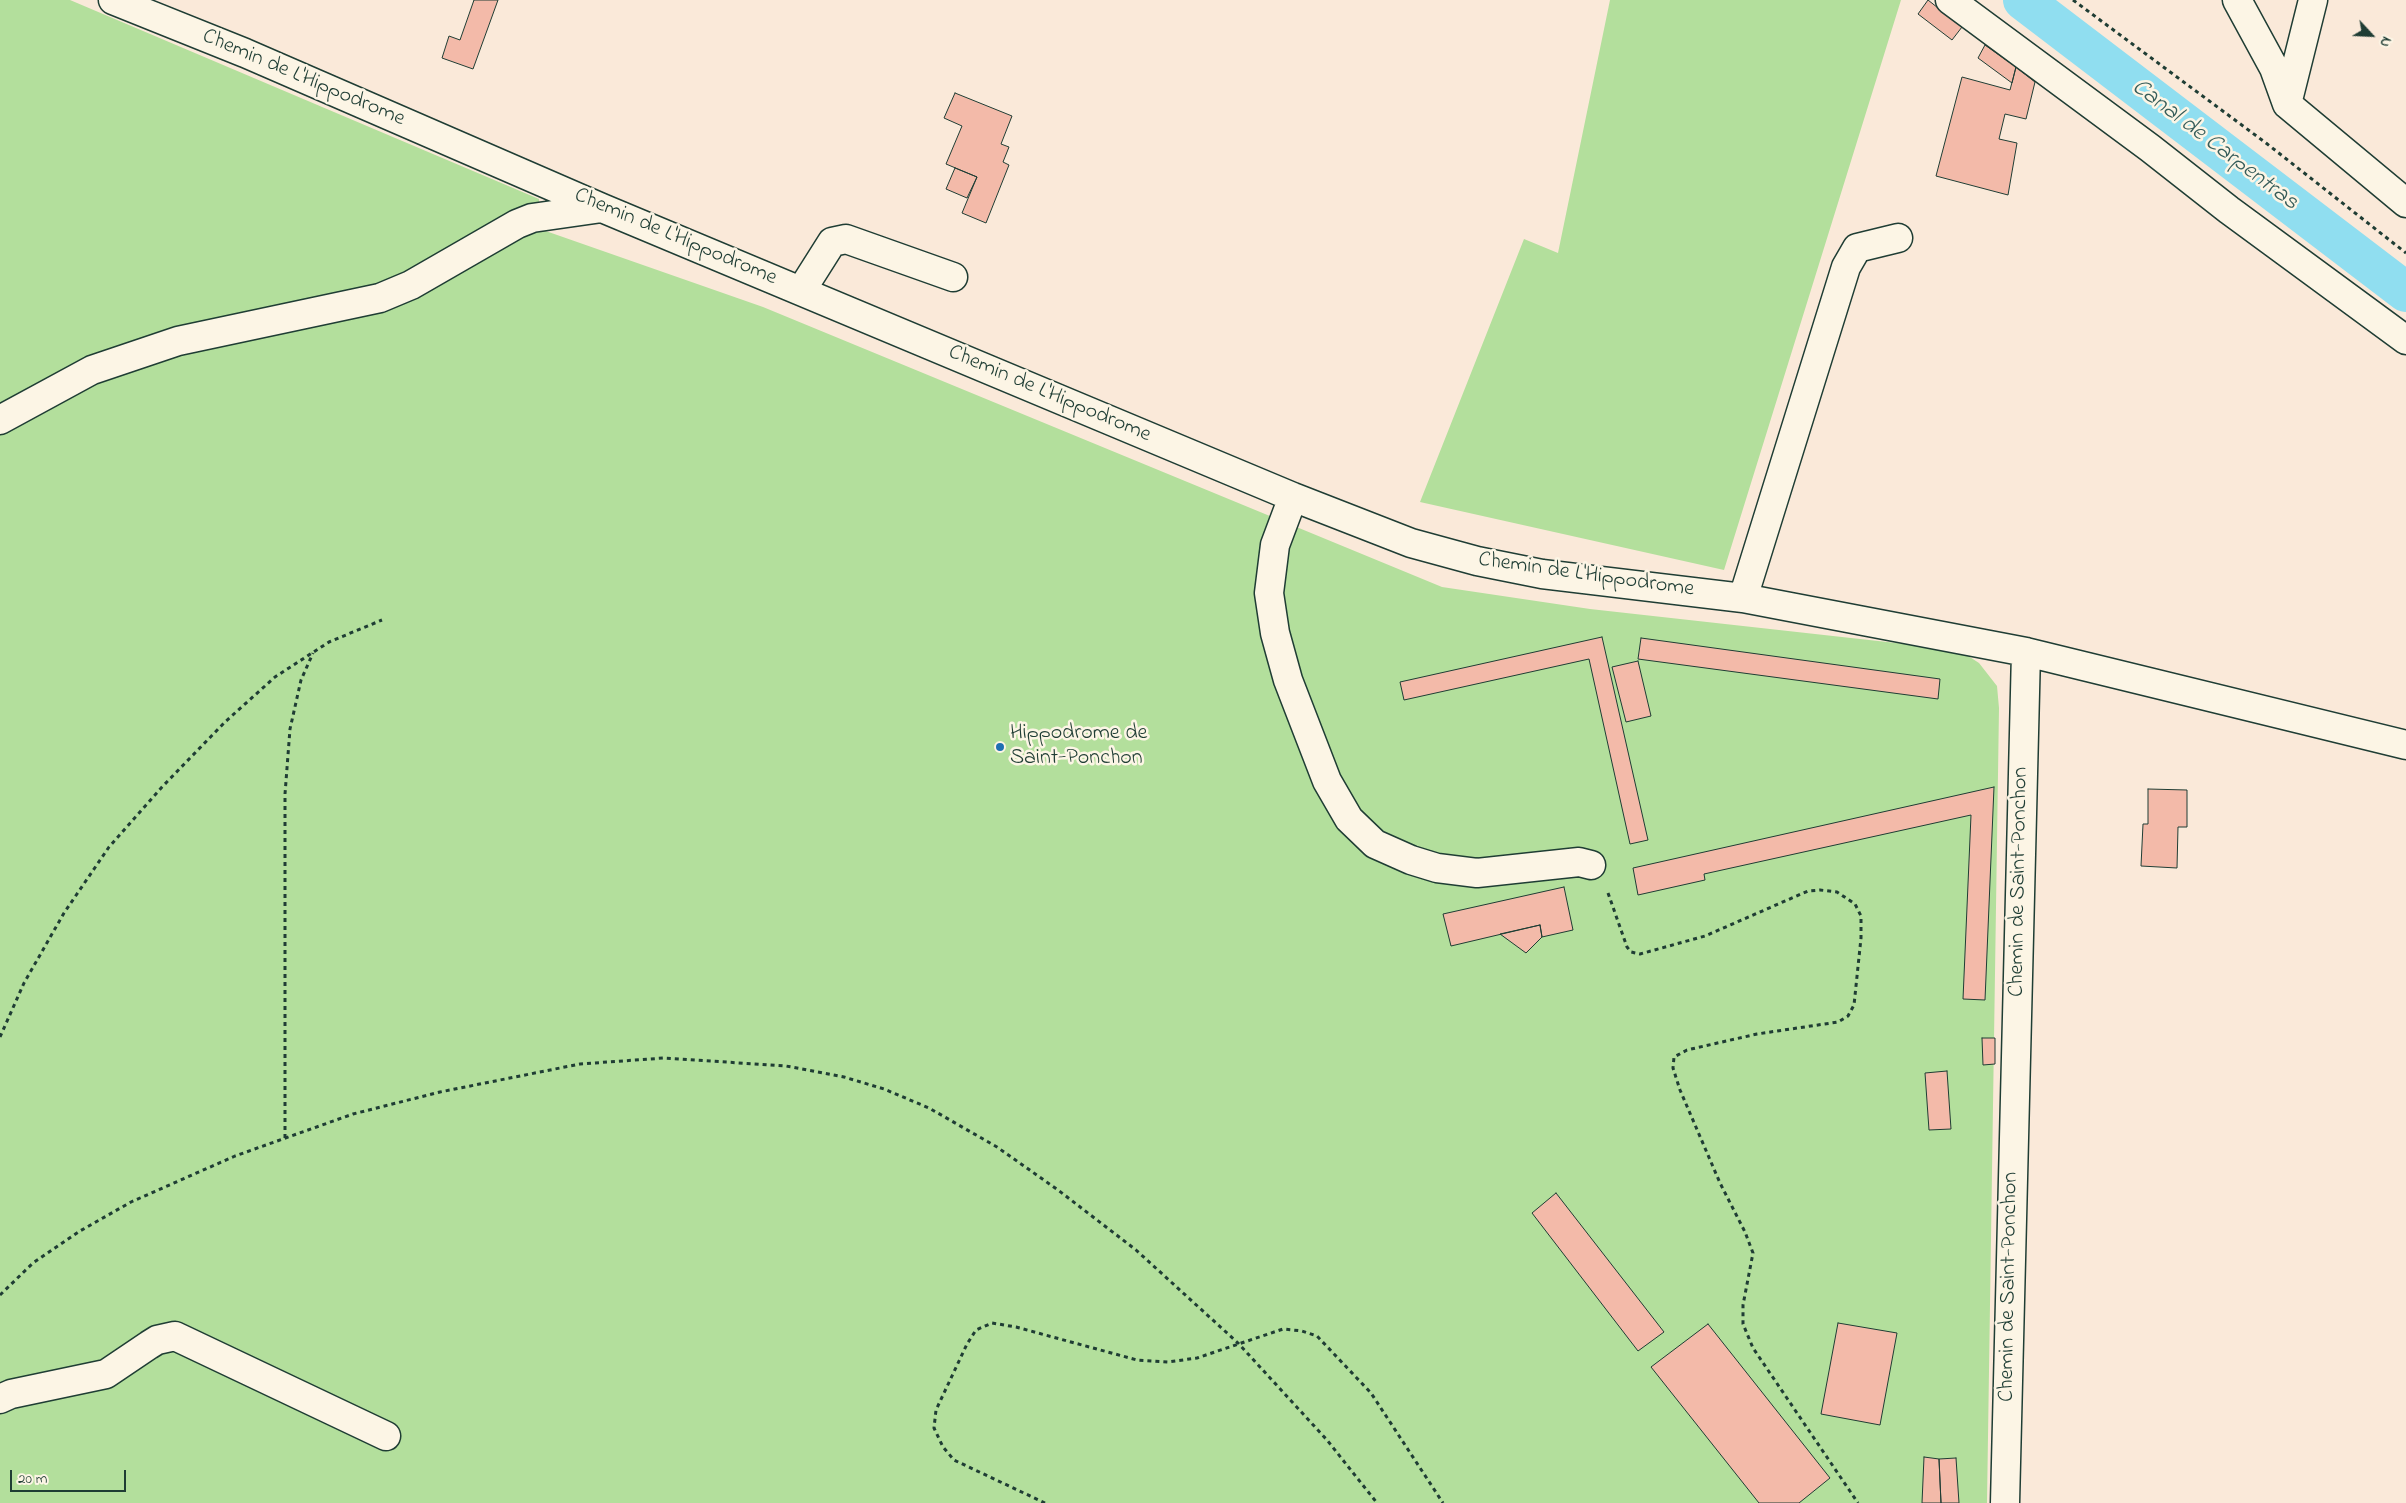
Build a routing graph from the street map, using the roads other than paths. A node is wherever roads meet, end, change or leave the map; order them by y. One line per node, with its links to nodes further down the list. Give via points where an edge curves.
1 (113, 0): 7 (street, Chemin de L'Hippodrome, via 245,53)
2 (1950, 0): 11 (street)
3 (2237, 0): 5 (street, via 2274,68)
4 (2314, 0): 5 (street)
5 (2287, 104): 6 (street)
6 (2406, 203)
7 (602, 208): 10 (street, Chemin de L'Hippodrome); 12 (street, via 524,221 480,243 411,285 380,298 178,341 92,370)
8 (1898, 238): 14 (street, via 1858,248 1846,266)
9 (953, 277): 10 (street, via 846,239 832,242)
10 (801, 291): 13 (street, Chemin de L'Hippodrome)
11 (2406, 340)
12 (0, 420)
13 (1293, 497): 14 (street, Chemin de L'Hippodrome, via 1411,543 1477,561 1542,574); 17 (street, via 1275,545 1269,593 1275,633 1288,680 1327,781 1349,819 1374,844 1437,868 1477,873 1579,862)
14 (1743, 598): 15 (street, Chemin de L'Hippodrome)
15 (2026, 652): 16 (street); 20 (street, Chemin de Saint-Ponchon)
16 (2406, 745)
17 (1591, 865)
18 (0, 1399): 19 (street, via 106,1374 149,1344 175,1336)
19 (386, 1436)
20 (2005, 1503)

